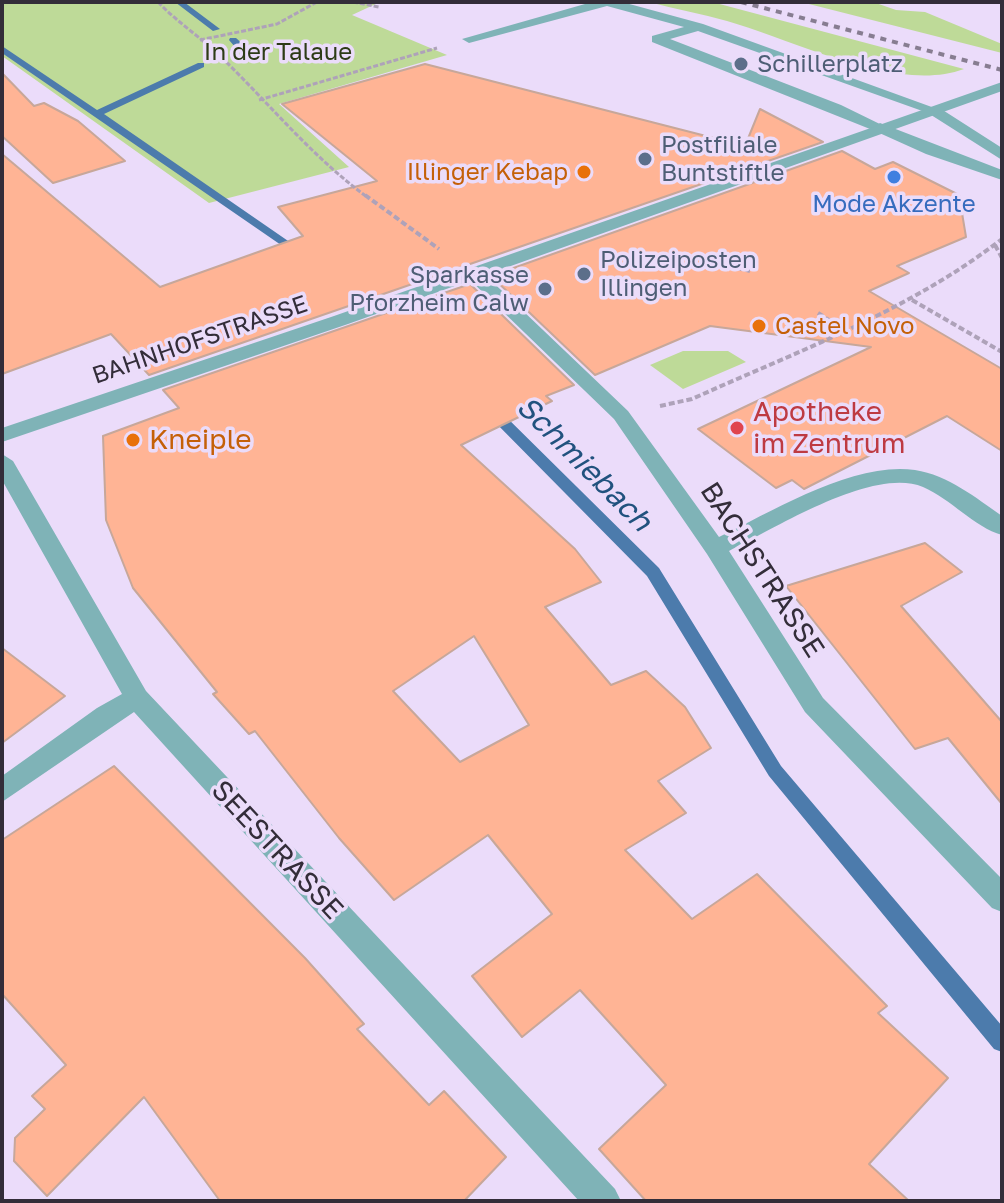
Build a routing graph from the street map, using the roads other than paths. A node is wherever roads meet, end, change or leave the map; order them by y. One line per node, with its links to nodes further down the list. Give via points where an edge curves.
1 (608, 2): 2 (street); 3 (street)
2 (698, 27): 5 (street); 6 (street, via 657,39)
3 (469, 39)
4 (1002, 86): 5 (street, BAHNHOFSTRASSE)
5 (933, 110): 6 (street, BAHNHOFSTRASSE); 7 (street)
6 (880, 128): 8 (street); 9 (street, BAHNHOFSTRASSE)
7 (1002, 155)
8 (1002, 175)
9 (473, 273): 10 (street, BAHNHOFSTRASSE); 13 (street, BACHSTRASSE, via 621,415)
10 (2, 435)
11 (2, 461): 14 (street, SEESTRASSE)
12 (1002, 527): 13 (street, via 947,488 913,476 883,476 854,484)
13 (715, 548): 16 (street, BACHSTRASSE, via 814,705)
14 (137, 698): 15 (street); 17 (street, SEESTRASSE)
15 (2, 791)
16 (1002, 899)
17 (603, 1201)

